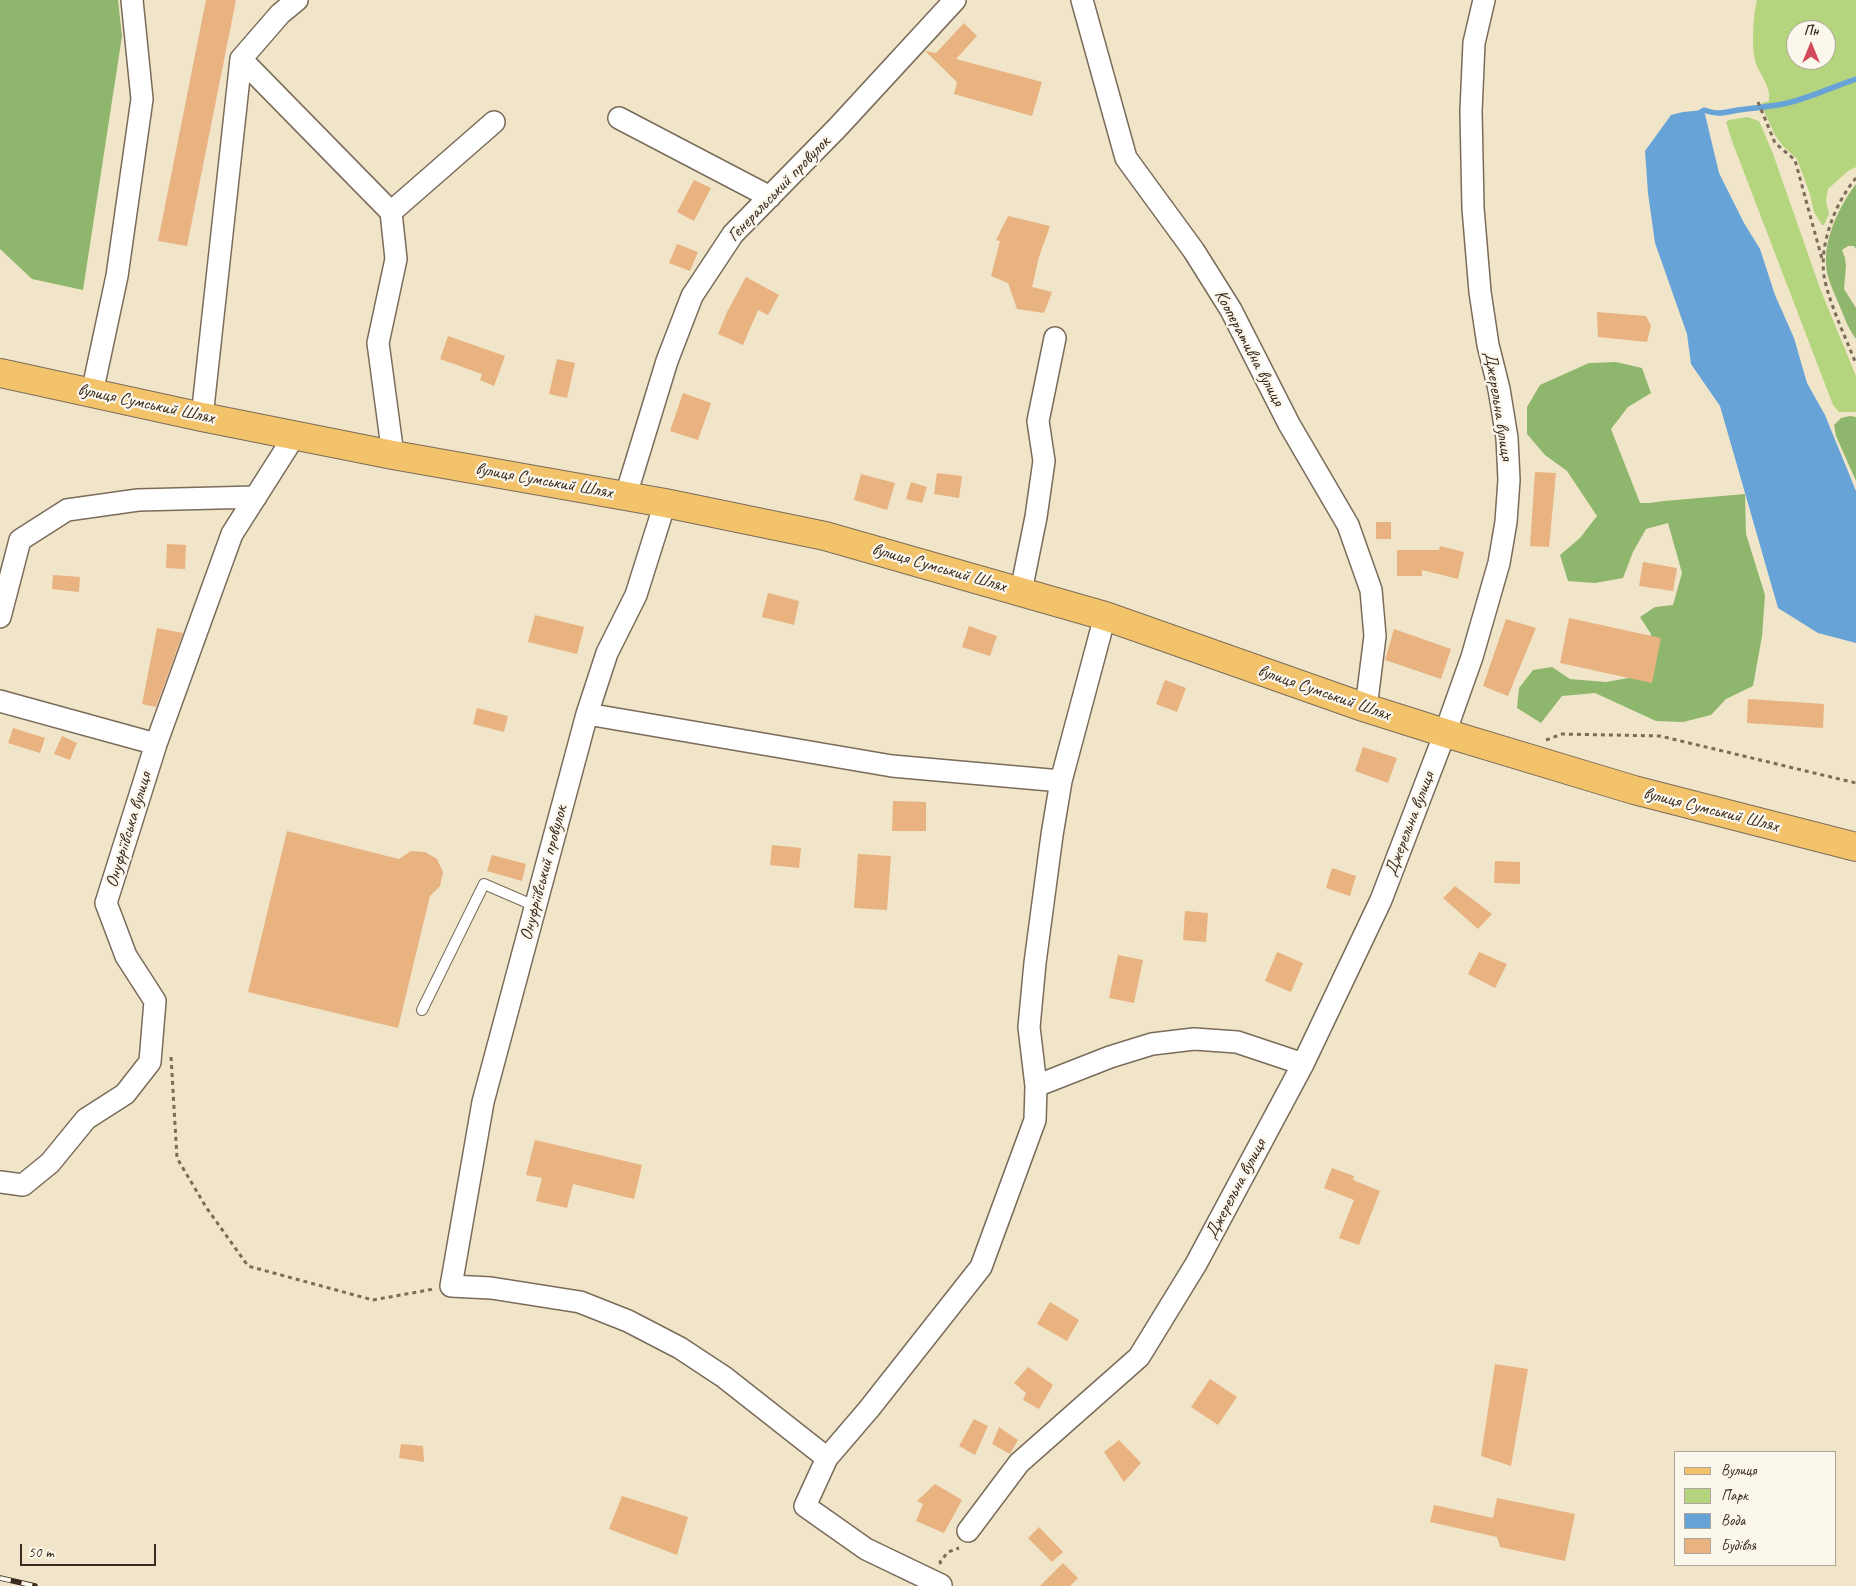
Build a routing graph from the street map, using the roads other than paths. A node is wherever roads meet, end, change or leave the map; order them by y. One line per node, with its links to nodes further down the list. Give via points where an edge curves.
1 (132, 0): 13 (street, via 142,100 117,276)
2 (297, 0): 6 (street, via 280,14)
3 (955, 0): 9 (street, Генеральський провулок)
4 (1082, 0): 24 (street, Кооперативна вулиця, via 1126,158 1194,251 1231,310 1289,424 1348,525 1371,590 1375,636)
5 (1484, 0): 26 (street, Джерельна вулиця, via 1474,44 1471,111 1473,208 1480,292 1507,438 1508,497 1499,563 1472,657)
6 (241, 59): 10 (street); 14 (street)
7 (619, 118): 9 (street)
8 (494, 122): 10 (street)
9 (770, 197): 17 (street, Генеральський провулок, via 733,234 692,296 667,361)
10 (391, 212): 16 (street, via 396,259 378,343)
11 (1055, 338): 20 (street, via 1038,421 1044,461)
12 (0, 373): 13 (main road, вулиця Сумський Шлях)
13 (92, 393): 14 (main road, вулиця Сумський Шлях)
14 (202, 417): 15 (main road, вулиця Сумський Шлях)
15 (295, 435): 16 (main road, вулиця Сумський Шлях); 18 (street, Онуфріївська вулиця)
16 (393, 455): 17 (main road, вулиця Сумський Шлях)
17 (626, 495): 19 (main road, вулиця Сумський Шлях)
18 (256, 497): 22 (street, via 138,500 67,510 20,540); 27 (street, Онуфріївська вулиця, via 232,534)
19 (665, 502): 20 (main road, вулиця Сумський Шлях, via 826,536); 25 (street, Онуфріївський провулок, via 636,595 607,653)
20 (1021, 591): 21 (main road, вулиця Сумський Шлях)
21 (1105, 616): 24 (main road, вулиця Сумський Шлях); 28 (street)
22 (0, 617)
23 (0, 701): 27 (street)
24 (1366, 708): 26 (main road, вулиця Сумський Шлях)
25 (587, 714): 28 (street, via 892,766); 30 (street, Онуфріївський провулок)
26 (1445, 734): 29 (main road, вулиця Сумський Шлях, via 1634,790); 32 (street, Джерельна вулиця, via 1380,900)
27 (156, 744): 34 (street, Онуфріївська вулиця, via 106,903 126,956 155,1001 150,1062 125,1094 86,1119 50,1163 23,1185)
28 (1061, 781): 33 (street, via 1029,1027)
29 (1856, 847)
30 (530, 904): 31 (lane, via 484,884); 35 (street, Онуфріївський провулок, via 483,1102 451,1286 491,1288 580,1302 628,1321 680,1348 724,1377)
31 (422, 1010)
32 (1303, 1064): 33 (street, via 1236,1042 1194,1039 1152,1044); 36 (street, Джерельна вулиця, via 1196,1264 1139,1356 1019,1463)
33 (1036, 1086): 35 (street, via 1035,1120 981,1267)
34 (0, 1182)
35 (827, 1458): 37 (street, via 805,1506 866,1549)
36 (968, 1530)
37 (941, 1585)

